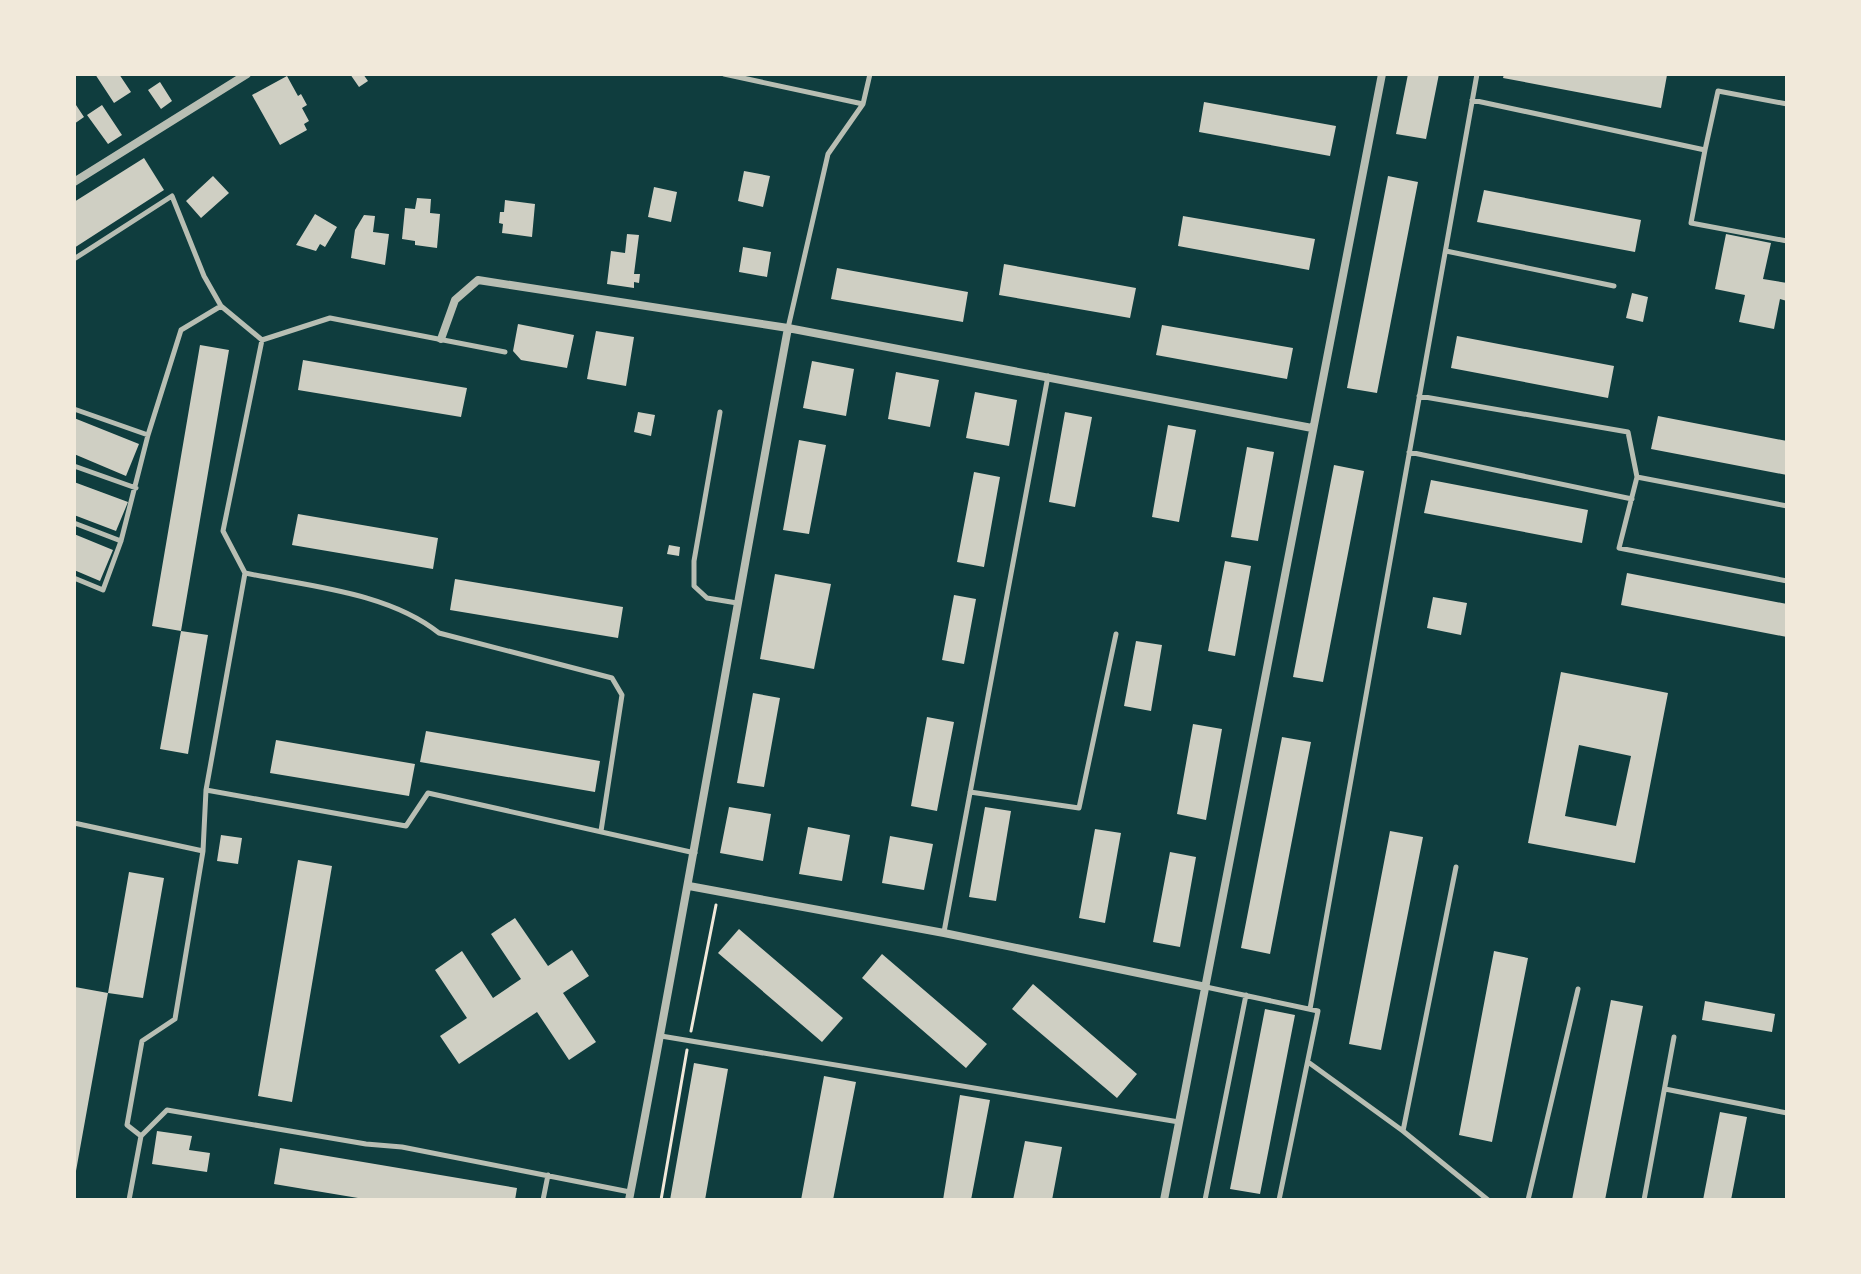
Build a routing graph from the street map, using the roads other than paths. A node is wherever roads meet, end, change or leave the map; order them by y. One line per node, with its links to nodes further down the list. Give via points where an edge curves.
1 (247, 74): 10 (street)
2 (724, 74): 7 (lane)
3 (870, 74): 7 (lane)
4 (1382, 74): 24 (street)
5 (1477, 74): 6 (lane)
6 (1472, 100): 9 (lane); 12 (lane)
7 (863, 104): 16 (lane, via 828,154)
8 (1787, 104): 9 (lane, via 1718,91)
9 (1705, 150): 11 (lane, via 1691,223)
10 (74, 182)
11 (1787, 241)
12 (1446, 251): 14 (lane); 21 (lane)
13 (74, 259): 15 (lane, via 172,196)
14 (1614, 286)
15 (221, 306): 18 (lane); 25 (lane, via 181,330)
16 (788, 328): 17 (street, via 478,280 455,300); 20 (street); 37 (street)
17 (441, 339): 18 (lane, via 330,318); 19 (lane)
18 (262, 340): 34 (lane, via 223,531)
19 (505, 352)
20 (1048, 376): 24 (street); 40 (lane)
21 (1419, 396): 26 (lane); 28 (lane, via 1628,432)
22 (74, 409): 25 (lane)
23 (720, 412): 37 (lane, via 694,586 707,598)
24 (1312, 428): 48 (street)
25 (148, 435): 29 (lane)
26 (1409, 452): 30 (lane); 51 (lane)
27 (74, 466): 29 (lane)
28 (1637, 477): 30 (lane); 31 (lane)
29 (136, 488): 33 (lane)
30 (1632, 499): 36 (lane, via 1619,548)
31 (1787, 506)
32 (74, 523): 33 (lane)
33 (121, 541): 35 (lane, via 103,590)
34 (245, 573): 39 (lane); 42 (lane, via 385,602 439,633 612,678 622,695)
35 (74, 578)
36 (1787, 581)
37 (737, 603): 44 (street)
38 (1116, 634): 40 (lane, via 1079,808)
39 (206, 790): 42 (lane, via 406,826 428,793); 43 (lane)
40 (970, 792): 47 (lane)
41 (74, 823): 43 (lane)
42 (601, 831): 44 (lane)
43 (203, 851): 59 (lane, via 175,1019 142,1041 127,1125)
44 (695, 853): 46 (street)
45 (1456, 867): 58 (lane)
46 (689, 886): 47 (street); 52 (street)
47 (944, 933): 48 (street)
48 (1206, 987): 50 (lane); 57 (street)
49 (1578, 989): 68 (lane)
50 (1246, 995): 51 (lane); 65 (lane)
51 (1310, 1009): 54 (lane, via 1318,1011)
52 (661, 1036): 57 (lane); 61 (street)
53 (1674, 1037): 55 (lane)
54 (1308, 1061): 58 (lane); 66 (lane)
55 (1665, 1089): 56 (lane); 69 (lane)
56 (1787, 1113)
57 (1179, 1122): 64 (street)
58 (1403, 1131): 67 (lane)
59 (141, 1136): 60 (lane, via 167,1110); 62 (lane)
60 (548, 1175): 61 (lane); 63 (lane)
61 (630, 1196)
62 (129, 1200)
63 (543, 1200)
64 (1164, 1200)
65 (1205, 1200)
66 (1279, 1200)
67 (1488, 1200)
68 (1528, 1200)
69 (1644, 1200)

